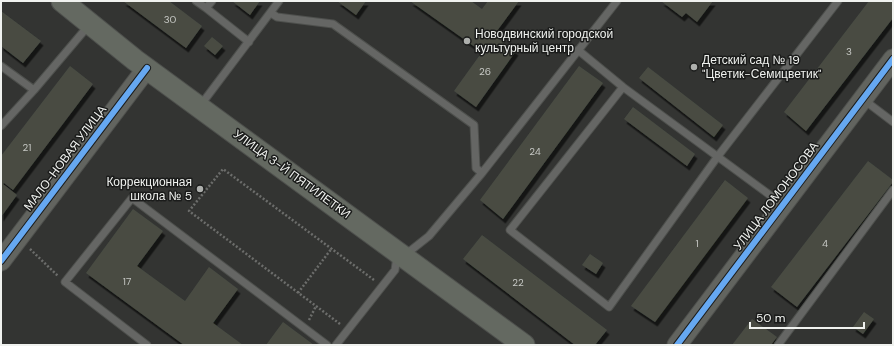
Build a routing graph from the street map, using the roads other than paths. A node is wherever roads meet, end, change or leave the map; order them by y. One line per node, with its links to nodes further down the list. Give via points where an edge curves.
1 (62, 1): 9 (main road, УЛИЦА 3-Й ПЯТИЛЕТКИ)
2 (196, 1): 7 (lane)
3 (212, 1): 7 (lane)
4 (279, 1): 8 (lane)
5 (617, 1): 11 (lane)
6 (838, 1): 21 (lane)
7 (206, 8): 10 (lane)
8 (271, 12): 10 (lane); 22 (lane, via 277,17 332,24 474,125 476,168)
9 (90, 24): 14 (main road, УЛИЦА 3-Й ПЯТИЛЕТКИ); 16 (lane)
10 (249, 42): 18 (lane)
11 (578, 50): 15 (lane); 22 (lane)
12 (893, 59): 17 (street, УЛИЦА ЛОМОНОСОВА)
13 (1, 66): 16 (lane)
14 (147, 68): 18 (main road, УЛИЦА 3-Й ПЯТИЛЕТКИ); 26 (street, МАЛО-НОВАЯ УЛИЦА)
15 (623, 87): 21 (lane); 21 (lane, via 510,230 609,307)
16 (34, 90): 20 (lane)
17 (864, 100): 19 (lane); 24 (street, УЛИЦА ЛОМОНОСОВА)
18 (200, 106): 25 (main road, УЛИЦА 3-Й ПЯТИЛЕТКИ)
19 (893, 122)
20 (1, 126)
21 (718, 156): 24 (lane)
22 (482, 173): 25 (lane, via 429,236)
23 (893, 190): 32 (lane)
24 (782, 205): 31 (street, УЛИЦА ЛОМОНОСОВА)
25 (401, 254): 29 (lane, via 395,270); 30 (main road, УЛИЦА 3-Й ПЯТИЛЕТКИ)
26 (1, 261)
27 (147, 345): 28 (lane, via 65,282 132,198)
28 (328, 345)
29 (336, 345)
30 (524, 345)
31 (677, 345)
32 (778, 345)

